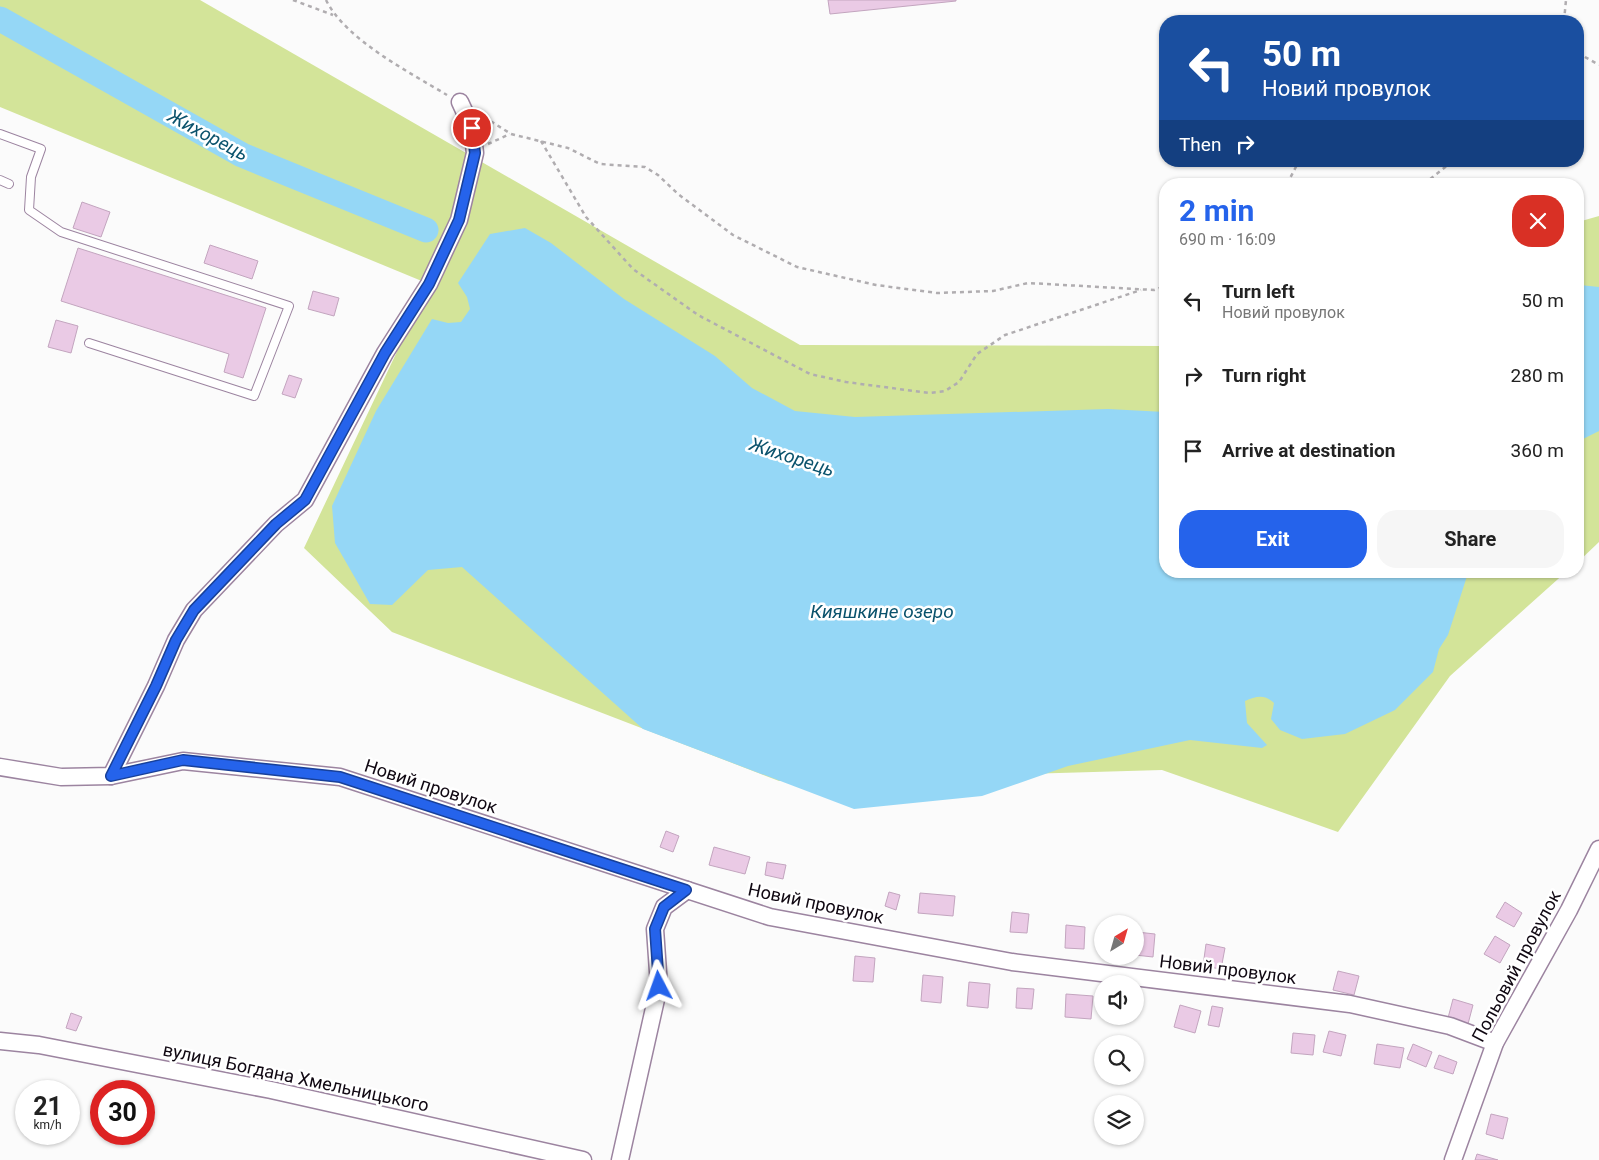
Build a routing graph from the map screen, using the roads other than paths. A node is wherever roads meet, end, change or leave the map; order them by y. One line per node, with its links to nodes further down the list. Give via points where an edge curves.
1 (460, 102): 7 (street, via 472,128 475,153 459,220 429,284 385,353 305,500 276,524 194,610 176,640)
2 (0, 134): 5 (lane, via 41,149 31,177 30,210 61,232 289,306 254,396)
3 (0, 180): 4 (lane)
4 (9, 184)
5 (89, 343)
6 (0, 767): 7 (street, Новий провулок, via 61,777)
7 (111, 776): 9 (street, Новий провулок, via 183,760 340,777)
8 (1599, 849): 11 (street, Польовий провулок)
9 (686, 890): 11 (street, Новий провулок, via 770,917 1012,962 1350,1004 1450,1026); 13 (street, via 664,907 655,929 659,986)
10 (0, 1040): 12 (street, вулиця Богдана Хмельницького, via 271,1090)
11 (1495, 1043): 14 (street, Польовий провулок)
12 (583, 1160)
13 (620, 1160)
14 (1453, 1160)

